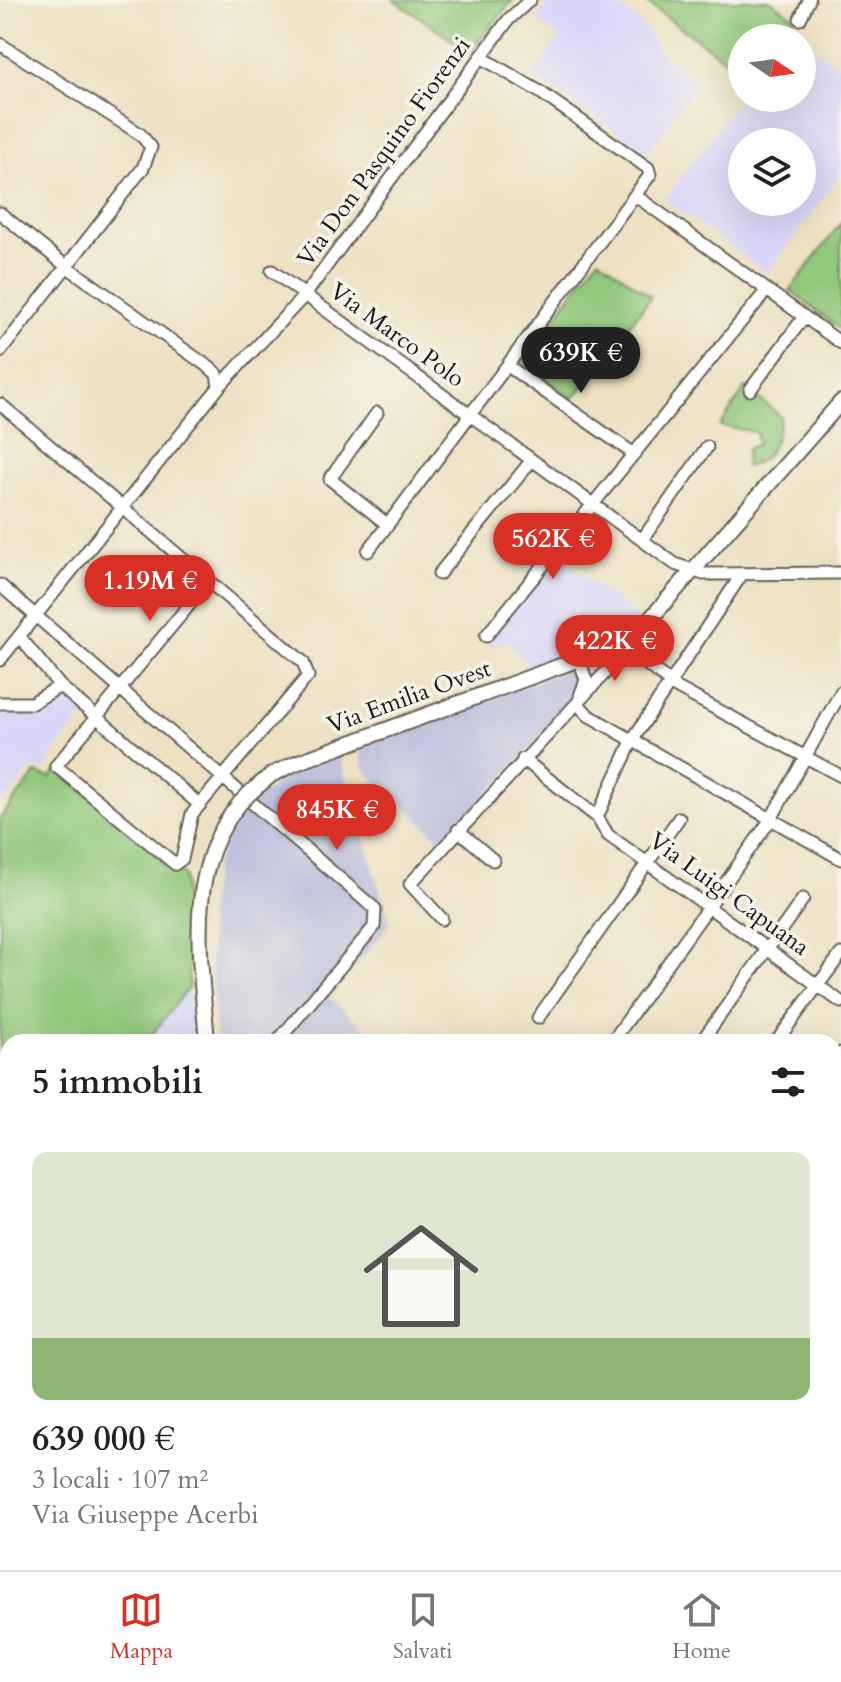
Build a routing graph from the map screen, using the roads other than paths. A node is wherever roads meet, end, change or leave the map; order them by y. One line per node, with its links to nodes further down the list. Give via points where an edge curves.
1 (530, 0): 5 (street, Via Don Pasquino Fiorenzi)
2 (809, 0): 3 (street)
3 (800, 19)
4 (0, 44): 8 (street, via 140,134 151,147 143,168)
5 (481, 57): 6 (street, via 648,168 649,178); 11 (street, Via Don Pasquino Fiorenzi)
6 (636, 196): 10 (street); 15 (street)
7 (0, 213): 8 (street)
8 (66, 266): 14 (street); 16 (street, via 210,368)
9 (272, 271): 11 (street, Via Marco Polo)
10 (766, 291): 12 (street); 23 (street)
11 (305, 295): 16 (street, Via Don Pasquino Fiorenzi); 21 (street, Via Marco Polo)
12 (804, 317): 13 (street); 17 (street)
13 (841, 343)
14 (0, 352)
15 (508, 366): 21 (street); 23 (street)
16 (219, 387): 26 (street, Via Don Pasquino Fiorenzi)
17 (750, 390)
18 (841, 402): 30 (main road, Via Emilia Ovest)
19 (0, 404): 26 (street)
20 (377, 413): 27 (street, via 330,479)
21 (470, 415): 24 (street, Via Marco Polo); 27 (street)
22 (707, 447): 28 (street)
23 (634, 454): 25 (street)
24 (532, 460): 25 (street, Via Marco Polo); 32 (street)
25 (593, 504): 28 (street, Via Marco Polo); 39 (street)
26 (123, 507): 34 (street); 36 (street, Via Don Pasquino Fiorenzi)
27 (388, 525): 29 (street)
28 (642, 540): 30 (street, Via Marco Polo)
29 (368, 551)
30 (693, 571): 33 (street); 37 (main road, Via Emilia Ovest)
31 (841, 573): 33 (street)
32 (439, 574)
33 (742, 574): 44 (street)
34 (209, 581): 46 (street); 56 (street, via 308,671)
35 (0, 585): 36 (street)
36 (35, 615): 38 (street, Via Don Pasquino Fiorenzi); 46 (street)
37 (644, 626): 40 (street); 41 (main road, Via Emilia Ovest)
38 (19, 636): 43 (street, Via Don Pasquino Fiorenzi); 45 (street)
39 (486, 636)
40 (626, 649): 44 (street); 49 (street)
41 (604, 650): 42 (main road, Via Emilia Ovest); 49 (street, via 603,670)
42 (579, 659): 49 (street, via 586,680); 73 (main road, Via Emilia Ovest, bridge, via 280,770 240,803 215,841 202,884)
43 (0, 660)
44 (668, 682): 52 (street); 53 (street)
45 (60, 686): 48 (street, via 32,703); 51 (street)
46 (119, 687): 51 (street); 56 (street)
47 (841, 692): 50 (street)
48 (0, 703)
49 (577, 703): 52 (street, via 588,715); 54 (street)
50 (837, 709): 53 (street)
51 (96, 716): 57 (street); 57 (street, via 56,766 171,863 181,861 192,814)
52 (633, 739): 58 (street); 60 (street)
53 (804, 757): 55 (street); 60 (street)
54 (523, 759): 58 (street, Via Luigi Capuana); 61 (street)
55 (841, 776)
56 (225, 778): 57 (street); 74 (street, via 377,913 376,922)
57 (200, 805)
58 (597, 817): 64 (street, Via Luigi Capuana, via 608,835)
59 (679, 818): 64 (street)
60 (771, 819): 62 (street); 66 (street)
61 (458, 830): 63 (street); 67 (street, via 410,884)
62 (841, 859)
63 (493, 860)
64 (647, 863): 66 (street, Via Luigi Capuana); 72 (street)
65 (803, 899): 68 (street)
66 (710, 908): 68 (street, Via Luigi Capuana); 75 (street)
67 (442, 919)
68 (767, 949): 70 (street, Via Luigi Capuana); 76 (street)
69 (841, 954): 70 (street)
70 (818, 985): 71 (street, Via Luigi Capuana); 77 (street)
71 (841, 1002)
72 (538, 1018)
73 (206, 1034)
74 (284, 1034)
75 (618, 1034)
76 (707, 1034)
77 (782, 1034)

